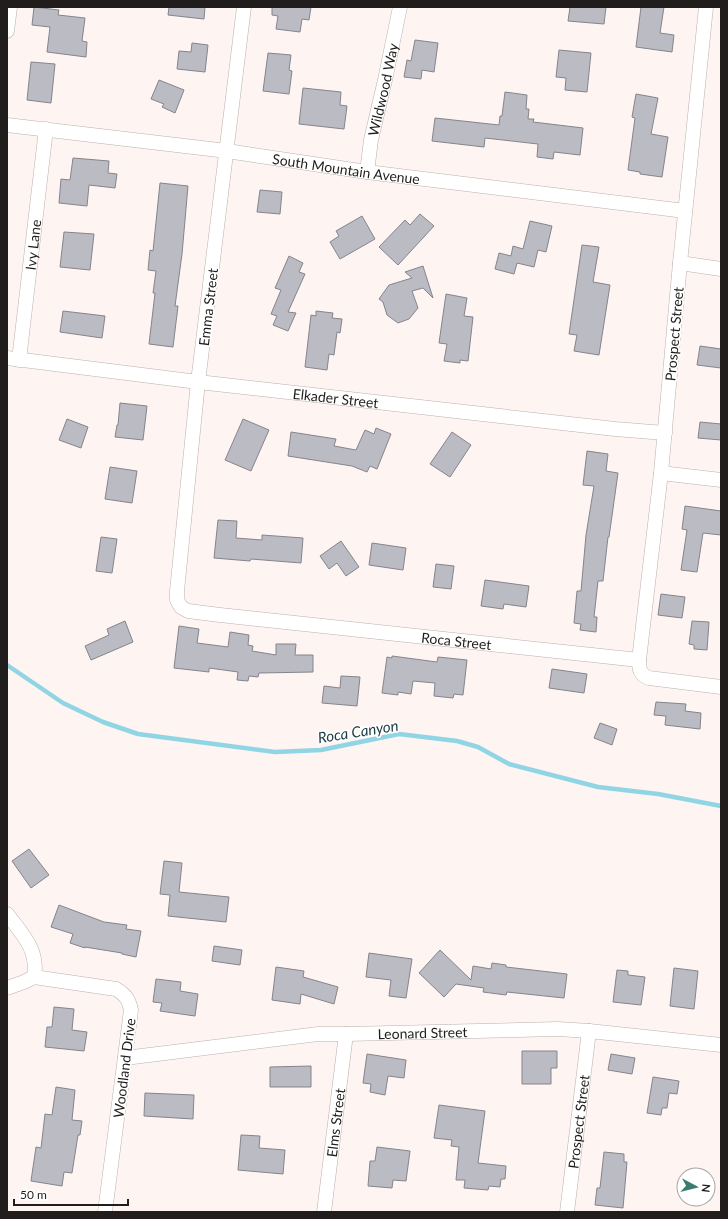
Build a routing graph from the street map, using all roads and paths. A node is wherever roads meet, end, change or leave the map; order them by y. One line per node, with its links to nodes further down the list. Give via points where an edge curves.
1 (10, 7): 5 (street)
2 (244, 7): 8 (street, Emma Street)
3 (400, 7): 9 (street, Wildwood Way, via 371,140)
4 (706, 7): 10 (street, Prospect Street)
5 (7, 31)
6 (7, 125): 7 (street, South Mountain Avenue)
7 (46, 129): 8 (street, South Mountain Avenue); 13 (street, Ivy Lane)
8 (227, 151): 9 (street, South Mountain Avenue); 14 (street, Emma Street)
9 (367, 172): 10 (street, South Mountain Avenue)
10 (685, 211): 11 (street, Prospect Street)
11 (680, 263): 12 (street); 15 (street, Prospect Street)
12 (721, 269)
13 (13, 359): 14 (street, Elkader Street)
14 (198, 382): 15 (street, Elkader Street); 18 (street, Emma Street, via 177,591)
15 (665, 434): 16 (street, Prospect Street)
16 (661, 473): 17 (street); 19 (street, Prospect Street)
17 (721, 480)
18 (180, 607): 19 (street, Roca Street, via 188,611 220,615)
19 (638, 660): 20 (street, via 640,672 649,678)
20 (721, 687)
21 (7, 914): 22 (street, via 29,943 36,966)
22 (34, 977): 23 (street); 27 (street, Woodland Drive, via 116,989 124,994 131,1010)
23 (7, 988)
24 (589, 1031): 25 (street, Leonard Street, via 558,1029); 26 (street, Leonard Street); 30 (street, Prospect Street)
25 (346, 1034): 27 (street, Leonard Street, via 318,1034); 29 (street, Elms Street)
26 (721, 1046)
27 (125, 1058): 28 (street, Woodland Drive)
28 (105, 1212)
29 (324, 1212)
30 (567, 1212)

